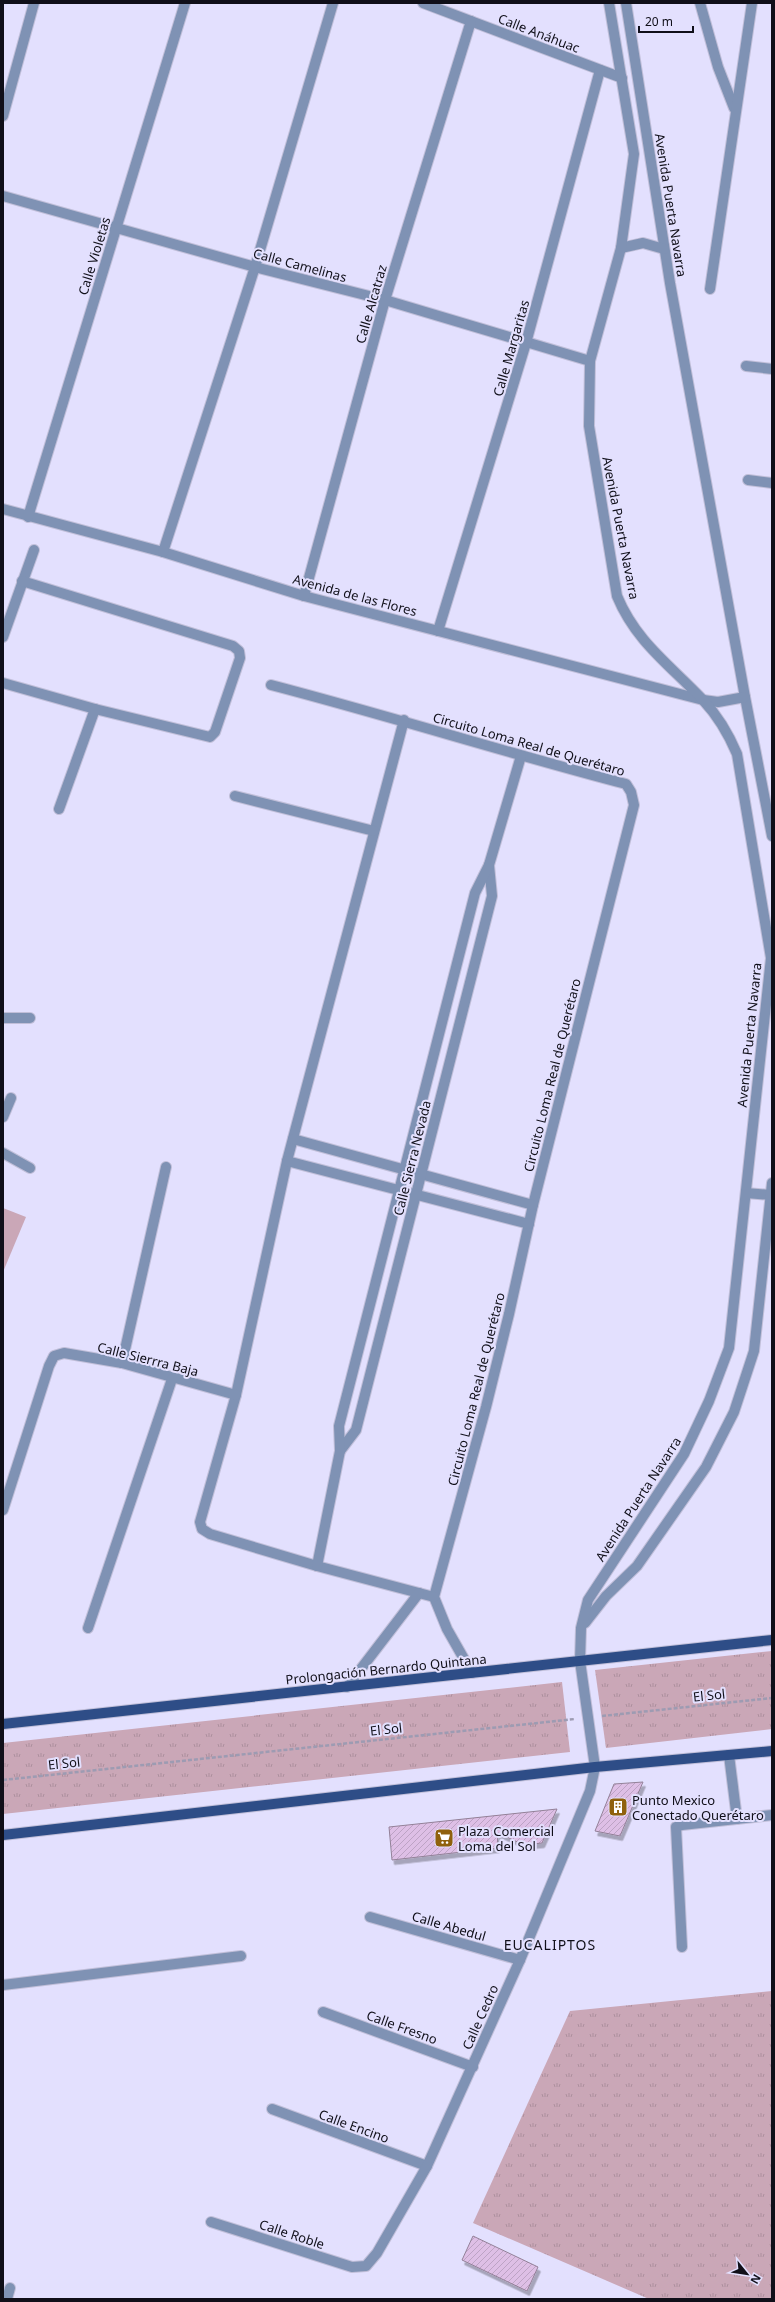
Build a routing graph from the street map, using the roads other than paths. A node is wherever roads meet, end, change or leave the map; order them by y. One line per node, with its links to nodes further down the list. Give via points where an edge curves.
1 (34, 3): 13 (street)
2 (185, 3): 15 (street, Calle Violetas)
3 (333, 3): 18 (street)
4 (423, 3): 9 (street, Calle Anáhuac)
5 (609, 3): 11 (street, Avenida Puerta Navarra)
6 (626, 3): 17 (street, Avenida Puerta Navarra)
7 (700, 3): 12 (street, via 718,67)
8 (752, 3): 12 (street)
9 (471, 21): 10 (street, Calle Anáhuac); 20 (street, Calle Alcatraz)
10 (600, 70): 11 (street, Calle Anáhuac); 21 (street, Calle Margaritas)
11 (622, 78): 16 (street, Avenida Puerta Navarra, via 634,154)
12 (735, 110): 19 (street)
13 (3, 116)
14 (3, 196): 15 (street, Calle Camelinas)
15 (116, 227): 18 (street, Calle Camelinas); 28 (street, Calle Violetas)
16 (621, 248): 17 (street, via 643,243); 22 (street, Avenida Puerta Navarra)
17 (664, 249): 37 (street, Avenida Puerta Navarra)
18 (255, 266): 20 (street, Calle Camelinas); 30 (street)
19 (710, 289)
20 (385, 300): 21 (street, Calle Camelinas); 32 (street, Calle Alcatraz)
21 (526, 343): 22 (street, Calle Camelinas); 33 (street, Calle Margaritas)
22 (590, 361): 38 (street, Avenida Puerta Navarra, via 589,426 617,596 625,614 642,639)
23 (746, 366): 24 (street)
24 (772, 369)
25 (748, 480): 26 (street)
26 (772, 483)
27 (3, 509): 28 (street, Avenida de las Flores)
28 (28, 517): 30 (street, Avenida de las Flores)
29 (34, 550): 31 (street)
30 (163, 552): 32 (street, Avenida de las Flores)
31 (22, 581): 34 (street); 39 (street, via 233,646 239,651 240,658 215,732 210,737)
32 (304, 596): 33 (street, Avenida de las Flores)
33 (438, 631): 38 (street, Avenida de las Flores)
34 (3, 637)
35 (3, 683): 39 (street)
36 (271, 685): 40 (street, Circuito Loma Real de Querétaro)
37 (745, 697): 38 (street, Avenida de las Flores, via 718,702); 45 (street, Avenida Puerta Navarra)
38 (703, 700): 60 (street, Avenida Puerta Navarra, via 729,735 737,754 771,958)
39 (95, 709): 43 (street)
40 (404, 720): 41 (street, Circuito Loma Real de Querétaro); 44 (street)
41 (522, 756): 46 (street, Calle Sierra Nevada); 63 (street, Circuito Loma Real de Querétaro, via 626,784 634,805)
42 (235, 796): 44 (street)
43 (59, 809)
44 (374, 831): 51 (street)
45 (772, 836)
46 (489, 865): 56 (street, Calle Sierra Nevada, via 475,893); 57 (street, Calle Sierra Nevada, via 492,896)
47 (3, 1018): 48 (street)
48 (30, 1018)
49 (11, 1098): 50 (street)
50 (3, 1117)
51 (292, 1139): 53 (street); 56 (street)
52 (3, 1153): 55 (street)
53 (287, 1161): 59 (street); 67 (street)
54 (166, 1167): 65 (street)
55 (30, 1168)
56 (404, 1169): 57 (street); 59 (street, Calle Sierra Nevada)
57 (421, 1173): 61 (street, Calle Sierra Nevada); 63 (street)
58 (772, 1183): 62 (street)
59 (398, 1190): 61 (street); 68 (street, Calle Sierra Nevada, via 338,1426)
60 (746, 1193): 62 (street); 74 (street, Avenida Puerta Navarra, via 729,1348 709,1401 684,1454 588,1600)
61 (416, 1194): 64 (street); 68 (street, Calle Sierra Nevada, via 356,1430)
62 (771, 1195): 74 (street, via 754,1351 734,1412 706,1467 637,1566 606,1596)
63 (532, 1205): 64 (street, Circuito Loma Real de Querétaro)
64 (529, 1224): 72 (street, Circuito Loma Real de Querétaro, via 486,1406)
65 (122, 1364): 66 (street, Calle Sierrra Baja); 69 (street, Calle Sierrra Baja, via 64,1354 54,1356 48,1366)
66 (172, 1379): 67 (street, Calle Sierrra Baja); 73 (street)
67 (236, 1395): 70 (street, via 200,1522 202,1529 210,1534)
68 (340, 1451): 70 (street, Calle Sierra Nevada)
69 (3, 1510)
70 (317, 1566): 71 (street)
71 (419, 1593): 72 (street); 78 (street)
72 (434, 1597): 77 (street, via 447,1629)
73 (88, 1628)
74 (581, 1628): 76 (street, Avenida Puerta Navarra)
75 (772, 1640): 76 (main road, Prolongación Bernardo Quintana)
76 (580, 1661): 77 (main road, Prolongación Bernardo Quintana); 82 (street, Avenida Puerta Navarra)
77 (472, 1673): 78 (main road, Prolongación Bernardo Quintana)
78 (347, 1687): 79 (main road, Prolongación Bernardo Quintana)
79 (3, 1724)
80 (772, 1751): 81 (main road)
81 (729, 1754): 82 (main road); 84 (street)
82 (595, 1767): 85 (main road); 89 (street, Calle Cedro, via 590,1791)
83 (772, 1815): 84 (street)
84 (737, 1819): 87 (street, via 676,1827)
85 (3, 1835)
86 (370, 1917): 89 (street, Calle Abedul)
87 (682, 1947)
88 (241, 1956): 90 (street)
89 (520, 1960): 92 (street, Calle Cedro)
90 (3, 1985)
91 (323, 2012): 92 (street, Calle Fresno)
92 (473, 2067): 94 (street, Calle Cedro)
93 (272, 2109): 94 (street, Calle Encino)
94 (427, 2166): 96 (street, Calle Cedro, via 377,2253)
95 (211, 2222): 96 (street, Calle Roble, via 352,2267)
96 (366, 2266)
97 (10, 2288): 98 (street)
98 (7, 2299)

